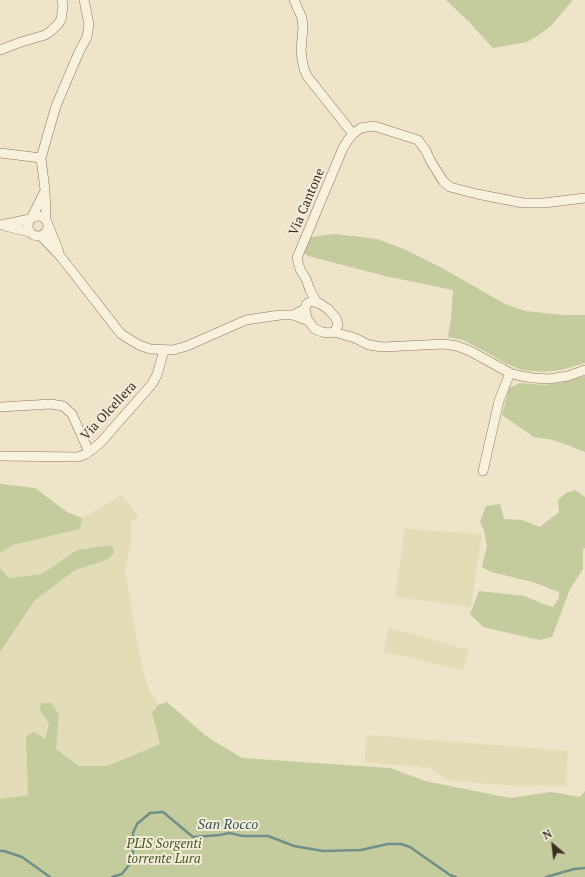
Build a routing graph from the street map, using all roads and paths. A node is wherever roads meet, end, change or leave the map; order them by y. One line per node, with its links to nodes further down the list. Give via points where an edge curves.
1 (62, 0): 4 (street, via 61,20 51,31)
2 (84, 0): 7 (street, via 90,24 88,37 56,106)
3 (294, 0): 5 (street, via 302,18 302,59 307,76)
4 (0, 50)
5 (353, 134): 9 (street, Via Cantone, via 361,128 374,126 418,140 443,181 450,187 524,203); 16 (street, Via Cantone, via 343,148 297,258 310,290)
6 (0, 153): 7 (street)
7 (41, 158): 8 (street)
8 (46, 190): 10 (street); 11 (street)
9 (585, 198)
10 (31, 218): 11 (street, via 43,216); 12 (street); 13 (street, via 27,226)
11 (47, 223): 14 (street, via 46,233); 15 (street)
12 (1, 225): 13 (street)
13 (30, 232): 14 (street)
14 (41, 236): 15 (street)
15 (60, 257): 22 (street, via 121,334 138,345)
16 (310, 305): 17 (street); 18 (street, via 328,309); 19 (street)
17 (293, 315): 19 (street); 22 (street, via 246,320 188,346)
18 (337, 320): 20 (street, via 338,325); 21 (street)
19 (309, 321): 20 (street, via 315,329)
20 (334, 332): 21 (street)
21 (355, 338): 24 (street, via 369,345 383,347 444,344 457,346)
22 (164, 350): 26 (street, Via Olcellera, via 152,384 101,442)
23 (585, 370): 24 (street, via 568,376 549,378 533,378)
24 (510, 373): 28 (street, via 499,401)
25 (0, 407): 26 (street, via 51,404 63,406 72,414)
26 (89, 452): 27 (street, Via Olcellera, via 78,456)
27 (0, 456)
28 (483, 471)

